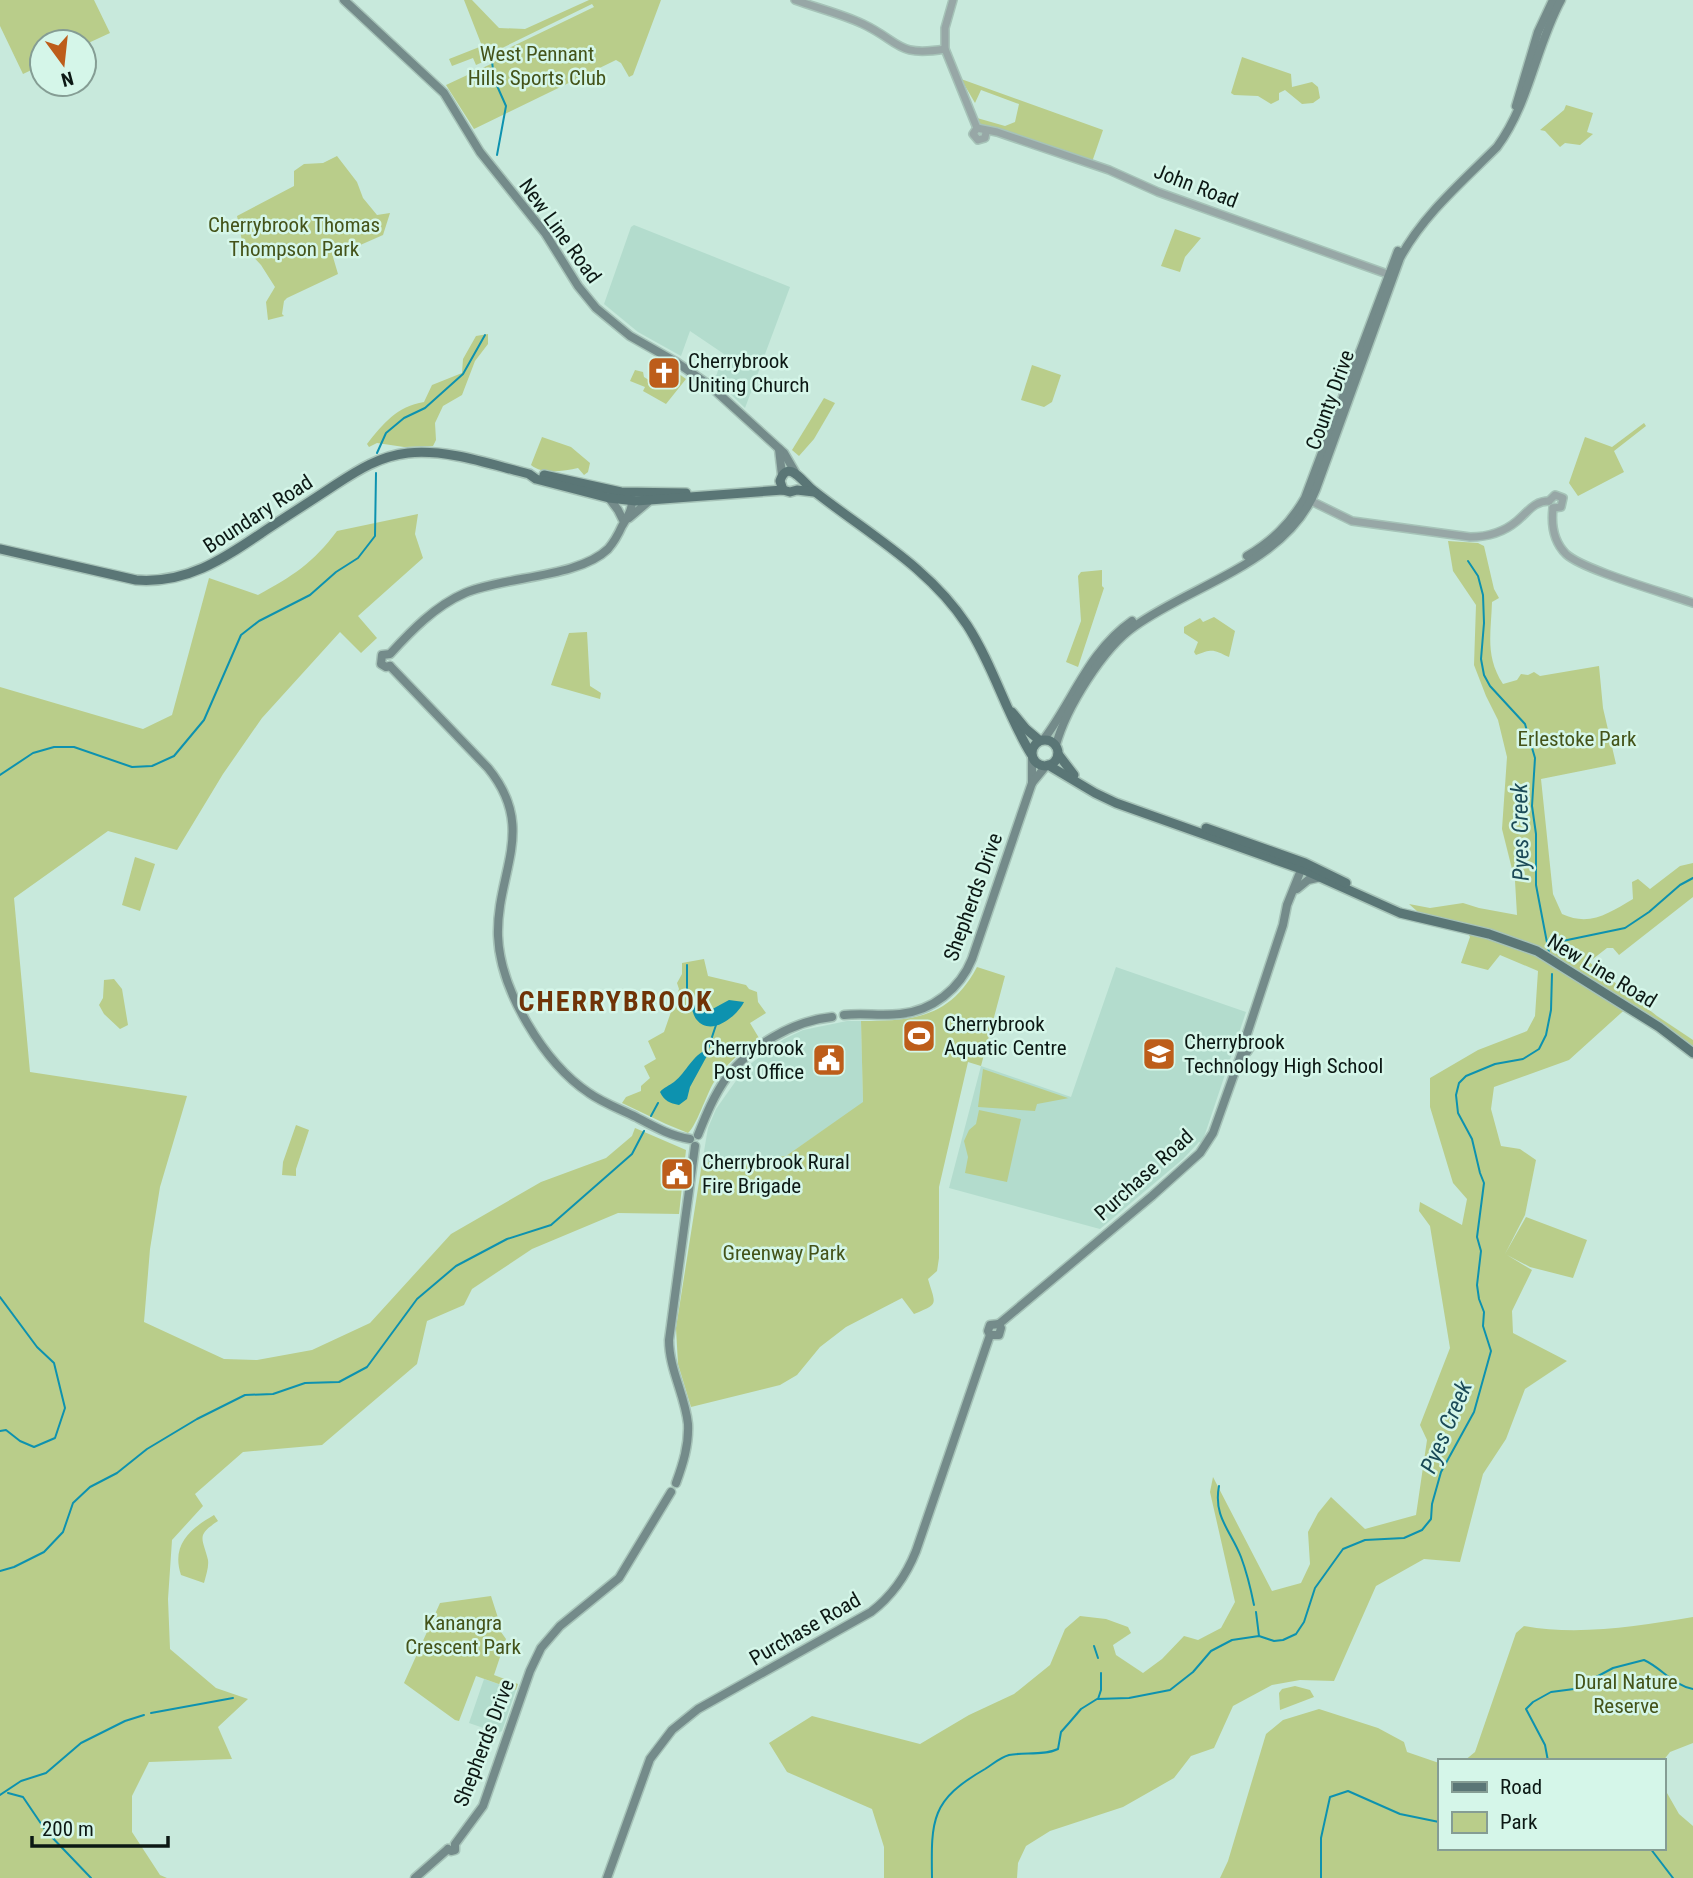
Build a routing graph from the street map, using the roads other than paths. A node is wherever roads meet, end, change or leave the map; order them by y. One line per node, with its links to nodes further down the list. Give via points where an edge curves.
1 (344, 0): 10 (main road, New Line Road, via 444,93 480,152 545,233 596,309 629,337 709,385)
2 (795, 0): 6 (street, via 863,24 904,49)
3 (953, 0): 6 (street)
4 (1553, 0): 9 (main road, County Drive, via 1506,125 1412,229 1395,255)
5 (1561, 0): 9 (main road, County Drive, via 1506,134 1416,232)
6 (945, 49): 7 (street)
7 (977, 128): 8 (street); 8 (street, via 973,135 978,141)
8 (986, 132): 9 (street, John Road, via 1109,170)
9 (1390, 275): 19 (main road, County Drive)
10 (779, 449): 12 (main road, New Line Road); 13 (main road)
11 (528, 474): 17 (main road, Boundary Road); 18 (main road, Boundary Road); 22 (main road, Boundary Road, via 431,452 382,459 357,470 211,566 165,580 136,580)
12 (798, 476): 13 (main road, via 788,471); 14 (main road); 15 (main road, New Line Road)
13 (782, 482): 14 (main road, New Line Road, via 790,492); 16 (main road, Boundary Road, via 758,493)
14 (797, 490): 15 (main road, New Line Road)
15 (814, 492): 24 (main road, New Line Road, via 908,561 939,590 966,623)
16 (702, 495): 18 (main road, Boundary Road); 20 (main road, Boundary Road)
17 (609, 498): 18 (main road, Boundary Road); 21 (main road)
18 (629, 498): 20 (main road, Boundary Road); 21 (main road)
19 (1308, 500): 23 (street, via 1352,521 1470,537 1504,530 1535,504 1551,505 1552,529 1568,556); 25 (main road, County Drive, via 1266,544 1119,631 1096,655); 26 (main road, County Drive, via 1292,529 1264,552 1123,635 1100,661 1063,724)
20 (648, 502): 21 (main road)
21 (624, 522): 36 (main road, via 608,548 588,563 487,585 453,599 429,615 390,654 394,661 390,666 488,768 507,798 514,838 499,919 499,952 512,992 541,1044 589,1093 672,1136)
22 (0, 549)
23 (1693, 603)
24 (1011, 711): 25 (main road, New Line Road); 27 (main road, New Line Road)
25 (1042, 740): 26 (main road, via 1051,741); 27 (main road, via 1033,746)
26 (1057, 750): 28 (main road, via 1055,761); 31 (main road, New Line Road, via 1072,773 1104,793)
27 (1032, 756): 28 (main road); 29 (main road, Shepherds Drive)
28 (1047, 766): 29 (main road, Shepherds Drive); 30 (main road, New Line Road, via 1116,803)
29 (1032, 783): 36 (main road, Shepherds Drive, via 963,976 923,1009 844,1015 839,1021 832,1017 797,1025 748,1055 728,1076)
30 (1285, 863): 31 (main road, New Line Road); 33 (main road)
31 (1303, 867): 32 (main road, New Line Road); 33 (main road); 34 (main road, New Line Road)
32 (1324, 878): 33 (main road, via 1311,879); 34 (main road, New Line Road)
33 (1294, 890): 38 (main road, Purchase Road, via 1213,1133 1199,1153 1156,1192 999,1324 990,1325 916,1551 900,1583 871,1612 698,1709 667,1735 647,1768)
34 (1365, 896): 35 (main road, New Line Road, via 1400,913 1489,934 1537,951)
35 (1693, 1053)
36 (694, 1140): 37 (main road, Shepherds Drive, via 670,1333 671,1359 688,1427 676,1483 669,1486 671,1492 619,1578 554,1631 541,1648 483,1805 451,1847)
37 (415, 1878)
38 (607, 1878)

